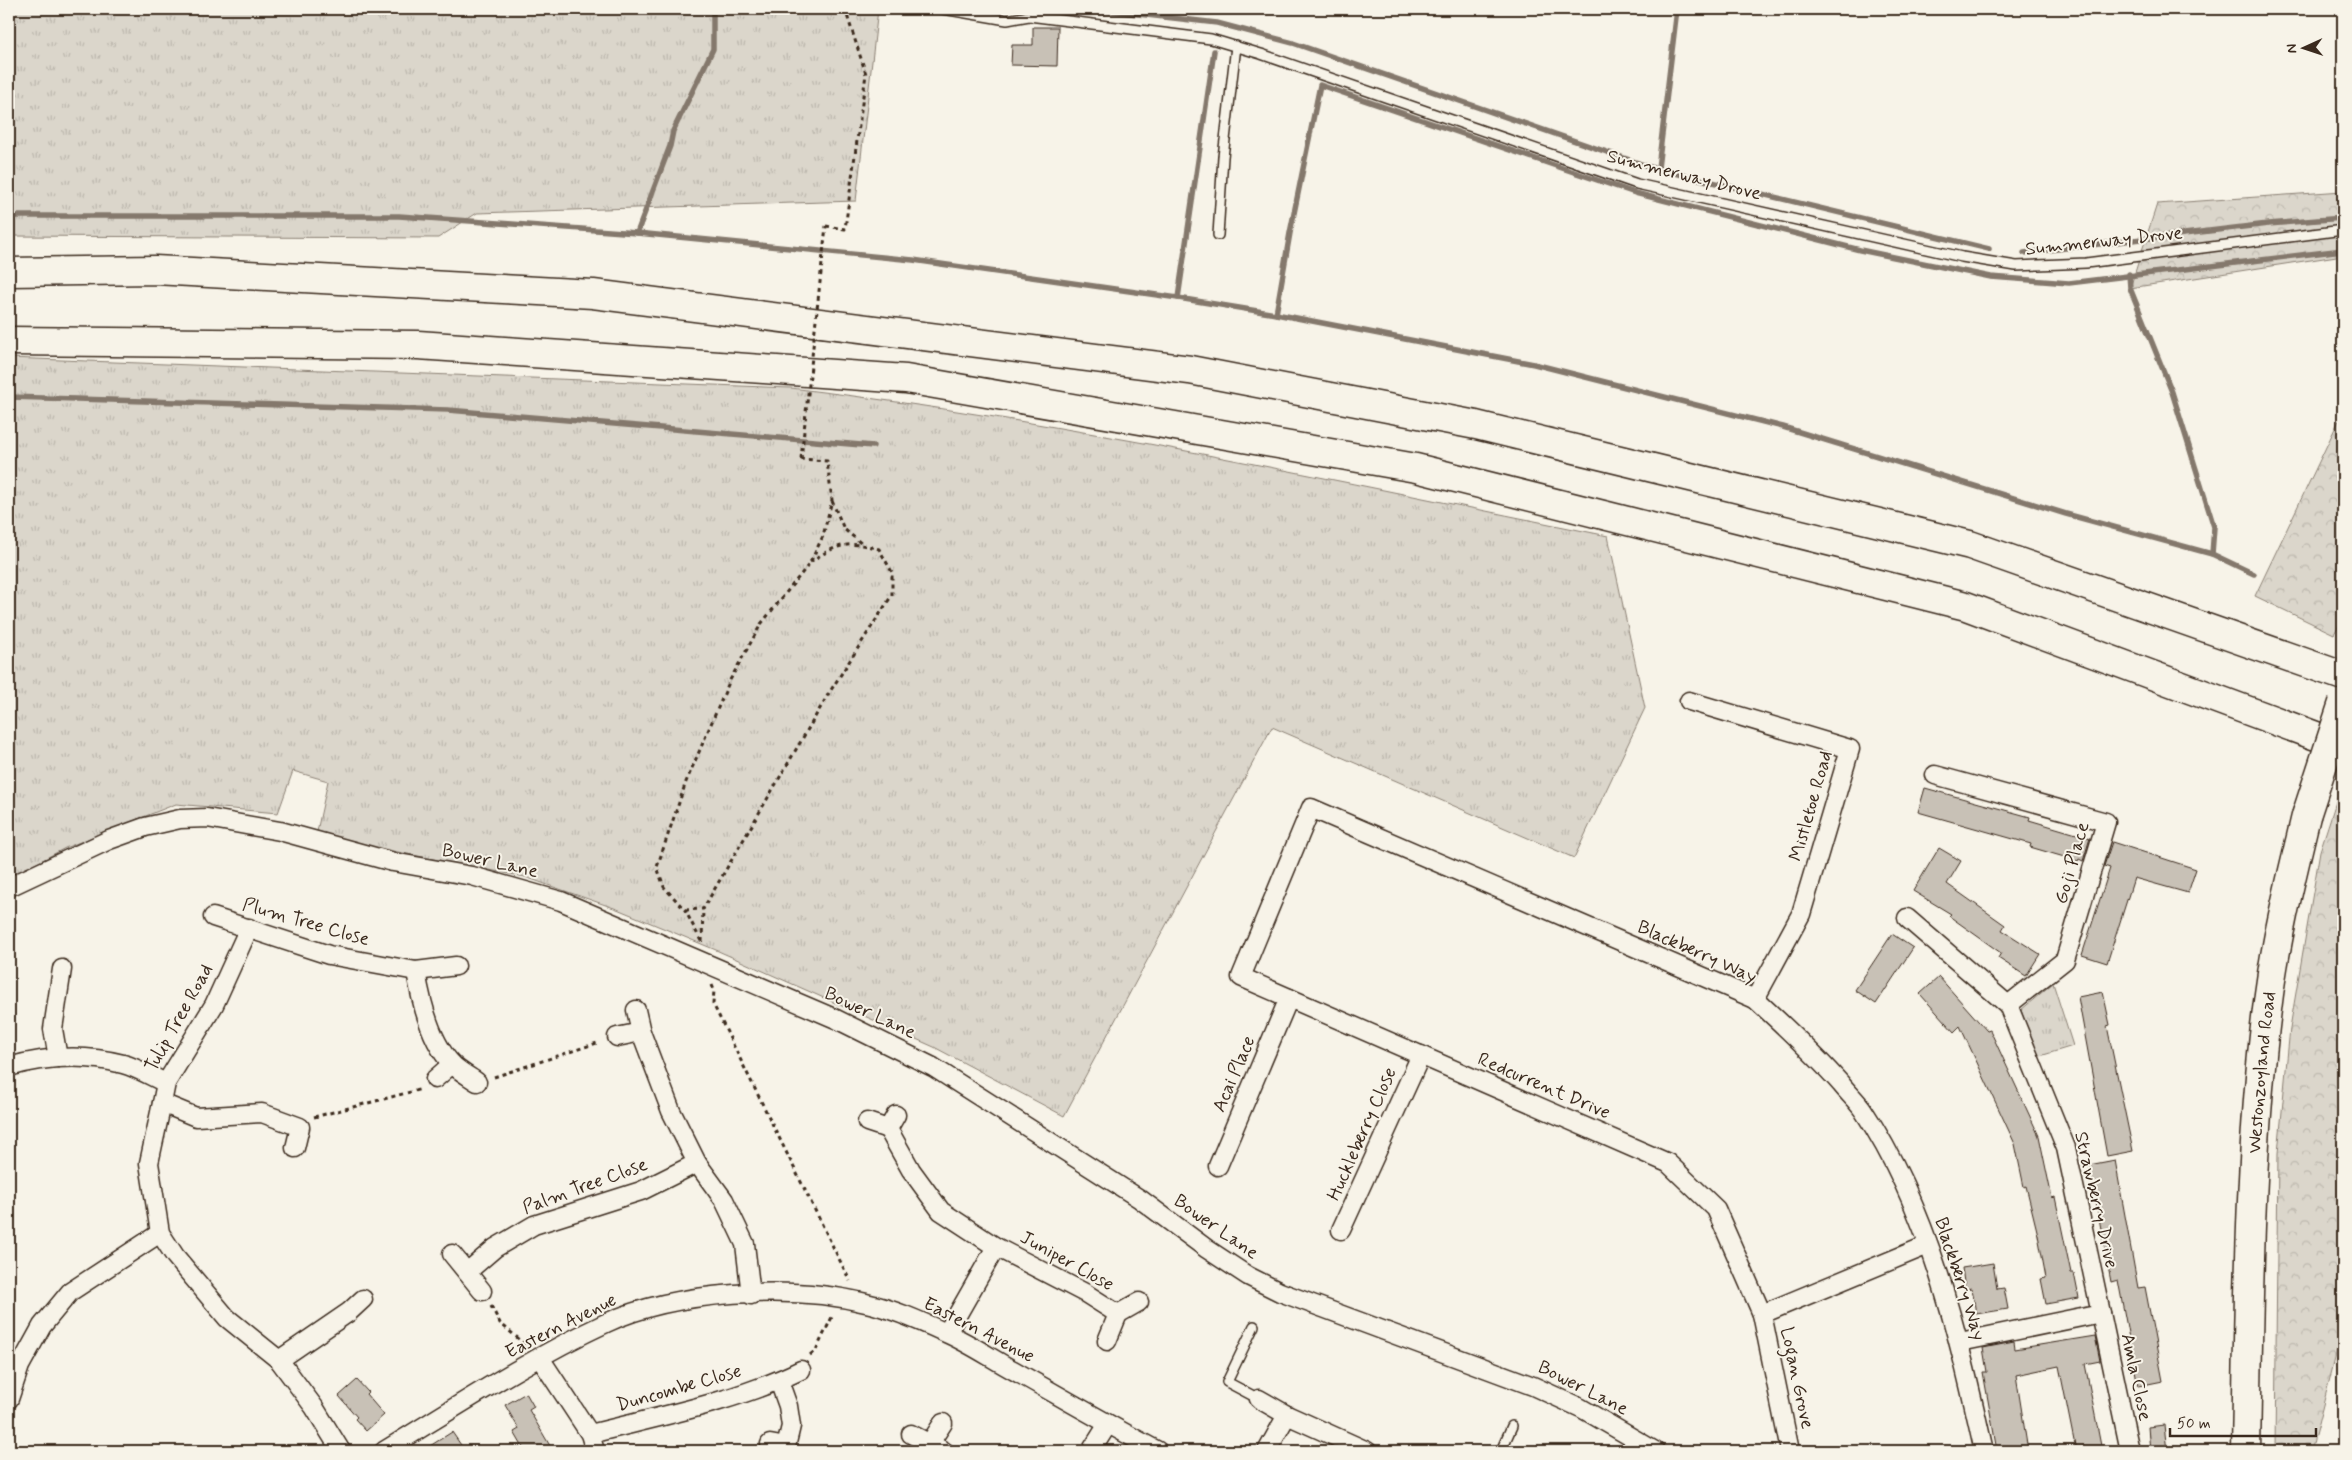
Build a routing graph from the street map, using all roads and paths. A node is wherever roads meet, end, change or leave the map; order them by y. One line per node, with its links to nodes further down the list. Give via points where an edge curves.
1 (845, 9): 8 (path, bridge, via 866,74 845,229 826,226 801,459 827,461)
2 (943, 9): 3 (lane, Summerway Drove, via 1007,20 1029,16 1211,39)
3 (1236, 46): 4 (lane, Summerway Drove, via 1637,184 1962,258 2016,266 2086,263); 5 (lane)
4 (2343, 230)
5 (1218, 235)
6 (9, 272): 11 (main road, via 155,270 594,294 1190,370 1476,425 1970,545)
7 (9, 340): 14 (main road, via 418,345 906,379 1416,468 1966,606)
8 (832, 500): 9 (path, via 844,529); 10 (path, via 824,536)
9 (863, 544): 10 (path, via 833,547); 18 (path, via 879,549 884,556 892,572 892,596 829,694)
10 (810, 563): 19 (path, via 761,624 730,680 686,782 657,867 664,887)
11 (2343, 676)
12 (1689, 701): 29 (street, Mistletoe Road, via 1850,748 1802,914)
13 (2343, 703): 89 (main road, Westonzoyland Road, bridge, via 2306,816 2283,913 2269,992 2252,1198)
14 (2343, 746)
15 (1934, 774): 30 (street, Goji Place, via 2106,822 2065,960)
16 (1311, 808): 28 (street, Redcurrent Drive, via 1241,977); 29 (street, Blackberry Way)
17 (9, 887): 24 (street, Bower Lane, via 109,840 145,827 207,818 280,831 394,862 512,886 561,901)
18 (703, 909): 19 (path); 23 (path)
19 (684, 910): 23 (path)
20 (214, 917): 22 (street, Plum Tree Close)
21 (1907, 918): 30 (street, Strawberry Drive)
22 (249, 928): 27 (street, Plum Tree Close, via 329,955); 40 (street, Tulip Tree Road, via 214,1005)
23 (702, 942): 24 (path)
24 (703, 961): 55 (path, via 714,990 713,1004 853,1286); 85 (street, Bower Lane, via 836,1019 933,1067 1140,1199 1248,1276 1280,1292 1534,1386 1581,1408)
25 (456, 966): 27 (street, Plum Tree Close)
26 (62, 969): 35 (street, via 51,985)
27 (416, 972): 36 (street, via 421,1000 433,1034)
28 (1289, 998): 34 (street, Redcurrent Drive); 45 (street, Acai Place)
29 (1755, 1000): 48 (street, Blackberry Way, via 1812,1051 1863,1110 1900,1176)
30 (2008, 1005): 57 (street, Strawberry Drive, via 2066,1148)
31 (636, 1010): 32 (street)
32 (641, 1032): 33 (street); 44 (street, via 671,1111)
33 (617, 1037)
34 (1421, 1055): 46 (street, Huckleberry Close); 59 (street, Redcurrent Drive, via 1668,1163 1716,1210)
35 (58, 1058): 37 (street, via 30,1060); 40 (street, via 81,1056 125,1064)
36 (452, 1064): 38 (street); 39 (street)
37 (9, 1067)
38 (435, 1080)
39 (478, 1082)
40 (166, 1083): 41 (street, Tulip Tree Road)
41 (162, 1103): 43 (street, Tulip Tree Road, via 196,1116 262,1113 305,1122); 47 (street, Tulip Tree Road, via 149,1163)
42 (866, 1122): 49 (street, Juniper Close, via 892,1122 911,1170 941,1211)
43 (295, 1148)
44 (697, 1163): 51 (street, Palm Tree Close, via 641,1191 534,1225 495,1248); 53 (street, via 724,1200 745,1244)
45 (1218, 1166)
46 (1341, 1230)
47 (160, 1232): 65 (street, Tulip Tree Road, via 175,1256 227,1318); 68 (street, via 70,1292 42,1326 20,1366)
48 (1928, 1245): 59 (street); 63 (street, Blackberry Way)
49 (996, 1247): 58 (street, Juniper Close, via 1085,1293); 61 (street, Juniper Close)
50 (452, 1254): 51 (street)
51 (467, 1272): 52 (street)
52 (482, 1291): 64 (path, via 500,1323)
53 (751, 1294): 55 (street, Eastern Avenue, via 793,1293); 64 (street, Eastern Avenue, via 714,1295 637,1311 607,1322)
54 (363, 1299): 65 (street, via 354,1319)
55 (845, 1299): 61 (street, Eastern Avenue, via 902,1314); 66 (path)
56 (1138, 1302): 58 (street, Juniper Close)
57 (2101, 1312): 63 (street); 88 (street, Amla Close)
58 (1118, 1314): 62 (street, Juniper Close)
59 (1762, 1314): 86 (street, Logan Grove)
60 (1254, 1326): 69 (lane, via 1227,1382)
61 (948, 1333): 72 (street, Eastern Avenue)
62 (1107, 1341)
63 (1960, 1342): 87 (street, Blackberry Way)
64 (540, 1358): 75 (street); 79 (street, Eastern Avenue)
65 (278, 1360): 78 (street, Tulip Tree Road)
66 (801, 1370): 67 (street, Duncombe Close)
67 (779, 1381): 75 (street, Duncombe Close); 77 (street, via 788,1406 790,1426)
68 (9, 1398)
69 (1259, 1399): 70 (street)
70 (1287, 1415): 82 (street); 83 (street)
71 (943, 1423): 76 (street)
72 (1108, 1424): 80 (street); 81 (street, Eastern Avenue)
73 (1512, 1426): 84 (lane)
74 (911, 1434): 76 (street)
75 (593, 1443)
76 (937, 1447)
77 (780, 1448)
78 (342, 1451)
79 (384, 1451)
80 (1091, 1451)
81 (1158, 1451)
82 (1267, 1451)
83 (1367, 1451)
84 (1501, 1451)
85 (1655, 1451)
86 (1790, 1451)
87 (1984, 1451)
88 (2130, 1451)
89 (2246, 1451)

